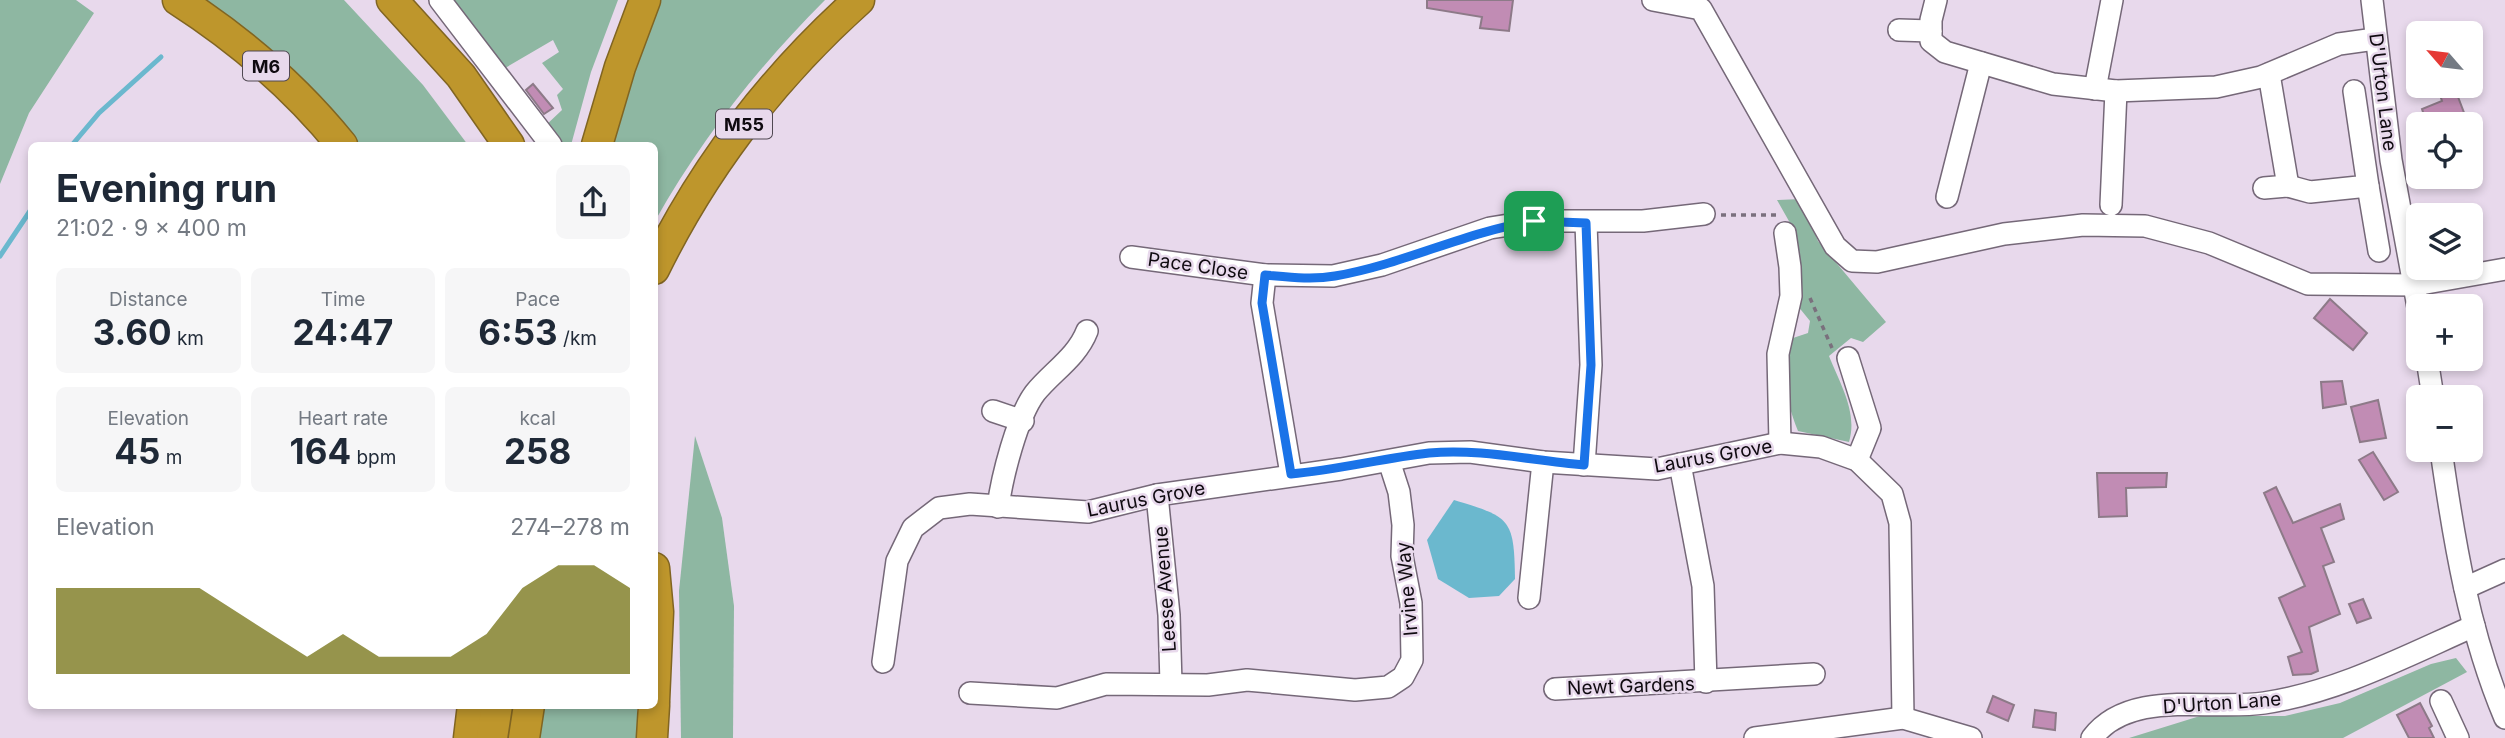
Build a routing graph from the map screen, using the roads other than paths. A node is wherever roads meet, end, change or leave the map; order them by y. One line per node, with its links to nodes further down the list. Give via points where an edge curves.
1 (178, 0): 17 (highway, M6, via 254,55)
2 (392, 0): 18 (highway, via 461,76)
3 (440, 0): 19 (street)
4 (645, 0): 20 (highway)
5 (859, 0): 31 (highway, M55, via 811,43 751,114 693,199)
6 (1653, 0): 34 (street, via 1701,9 1835,246 1852,261 1877,262 2004,234 2083,225 2145,226 2209,243 2308,284)
7 (1936, 0): 11 (street)
8 (2112, 0): 15 (street)
9 (2372, 0): 12 (street, D'Urton Lane)
10 (1899, 30): 11 (street)
11 (1931, 31): 13 (street, via 1931,41 1945,52)
12 (2375, 39): 14 (street, via 2339,44); 34 (street, D'Urton Lane, via 2391,160)
13 (1981, 64): 15 (street, via 2053,84); 24 (street)
14 (2269, 74): 15 (street, via 2216,87); 21 (street)
15 (2105, 90): 25 (street)
16 (2354, 91): 22 (street)
17 (339, 142)
18 (507, 142)
19 (549, 142)
20 (598, 142)
21 (2288, 186): 22 (street, via 2310,192); 23 (street)
22 (2368, 186): 29 (street)
23 (2264, 188)
24 (1947, 197)
25 (2111, 205)
26 (1704, 214): 27 (street, Pace Close)
27 (1586, 223): 33 (street, Pace Close, via 1534,221 1490,228 1382,265 1333,276); 46 (street, via 1591,365)
28 (1785, 233): 40 (street, via 1791,296 1778,354)
29 (2379, 251)
30 (1131, 257): 33 (street, Pace Close)
31 (658, 262)
32 (2505, 269): 34 (street)
33 (1265, 275): 47 (street, Pace Close, via 1262,303)
34 (2415, 285): 35 (street, D'Urton Lane)
35 (2416, 294)
36 (1087, 331): 39 (street, via 1082,345 1034,395)
37 (1848, 358): 41 (street, via 1870,428)
38 (993, 411): 39 (street)
39 (1023, 421): 49 (street, via 1004,468)
40 (1780, 443): 41 (street, Laurus Grove, via 1821,447); 45 (street, Laurus Grove)
41 (1857, 460): 65 (street, Laurus Grove, via 1892,494 1900,523)
42 (1389, 461): 43 (street, Laurus Grove, via 1429,453 1470,452); 47 (street, Laurus Grove); 57 (street, Irvine Way, via 1399,492 1402,556 1411,603 1412,660 1403,677 1388,687 1355,690 1247,680)
43 (1544, 462): 46 (street, Laurus Grove); 52 (street)
44 (2443, 462): 51 (street)
45 (1680, 464): 46 (street, Laurus Grove, via 1657,469); 56 (street, Newt Gardens, via 1703,586)
46 (1584, 465)
47 (1291, 474): 48 (street, Laurus Grove)
48 (1157, 495): 49 (street, Laurus Grove, via 1088,512); 57 (street, Leese Avenue)
49 (998, 507): 54 (street, Laurus Grove, via 939,508 905,522)
50 (2505, 570): 51 (street)
51 (2465, 588): 53 (street)
52 (1529, 598)
53 (2474, 626): 66 (street); 73 (street, D'Urton Lane, via 2301,696 2261,704 2165,705 2124,713)
54 (883, 662)
55 (1814, 674): 56 (street, Newt Gardens)
56 (1706, 682): 58 (street, Newt Gardens)
57 (1171, 684): 59 (street, via 1106,684 1057,698)
58 (1555, 689)
59 (970, 693)
60 (2441, 701): 74 (street)
61 (473, 709): 67 (highway)
62 (496, 709): 68 (highway)
63 (528, 709): 69 (highway)
64 (654, 709): 70 (highway)
65 (1903, 718): 71 (street); 72 (street)
66 (2505, 718)
67 (470, 738)
68 (492, 738)
69 (524, 738)
70 (652, 738)
71 (1755, 738)
72 (1971, 738)
73 (2092, 738)
74 (2458, 738)

